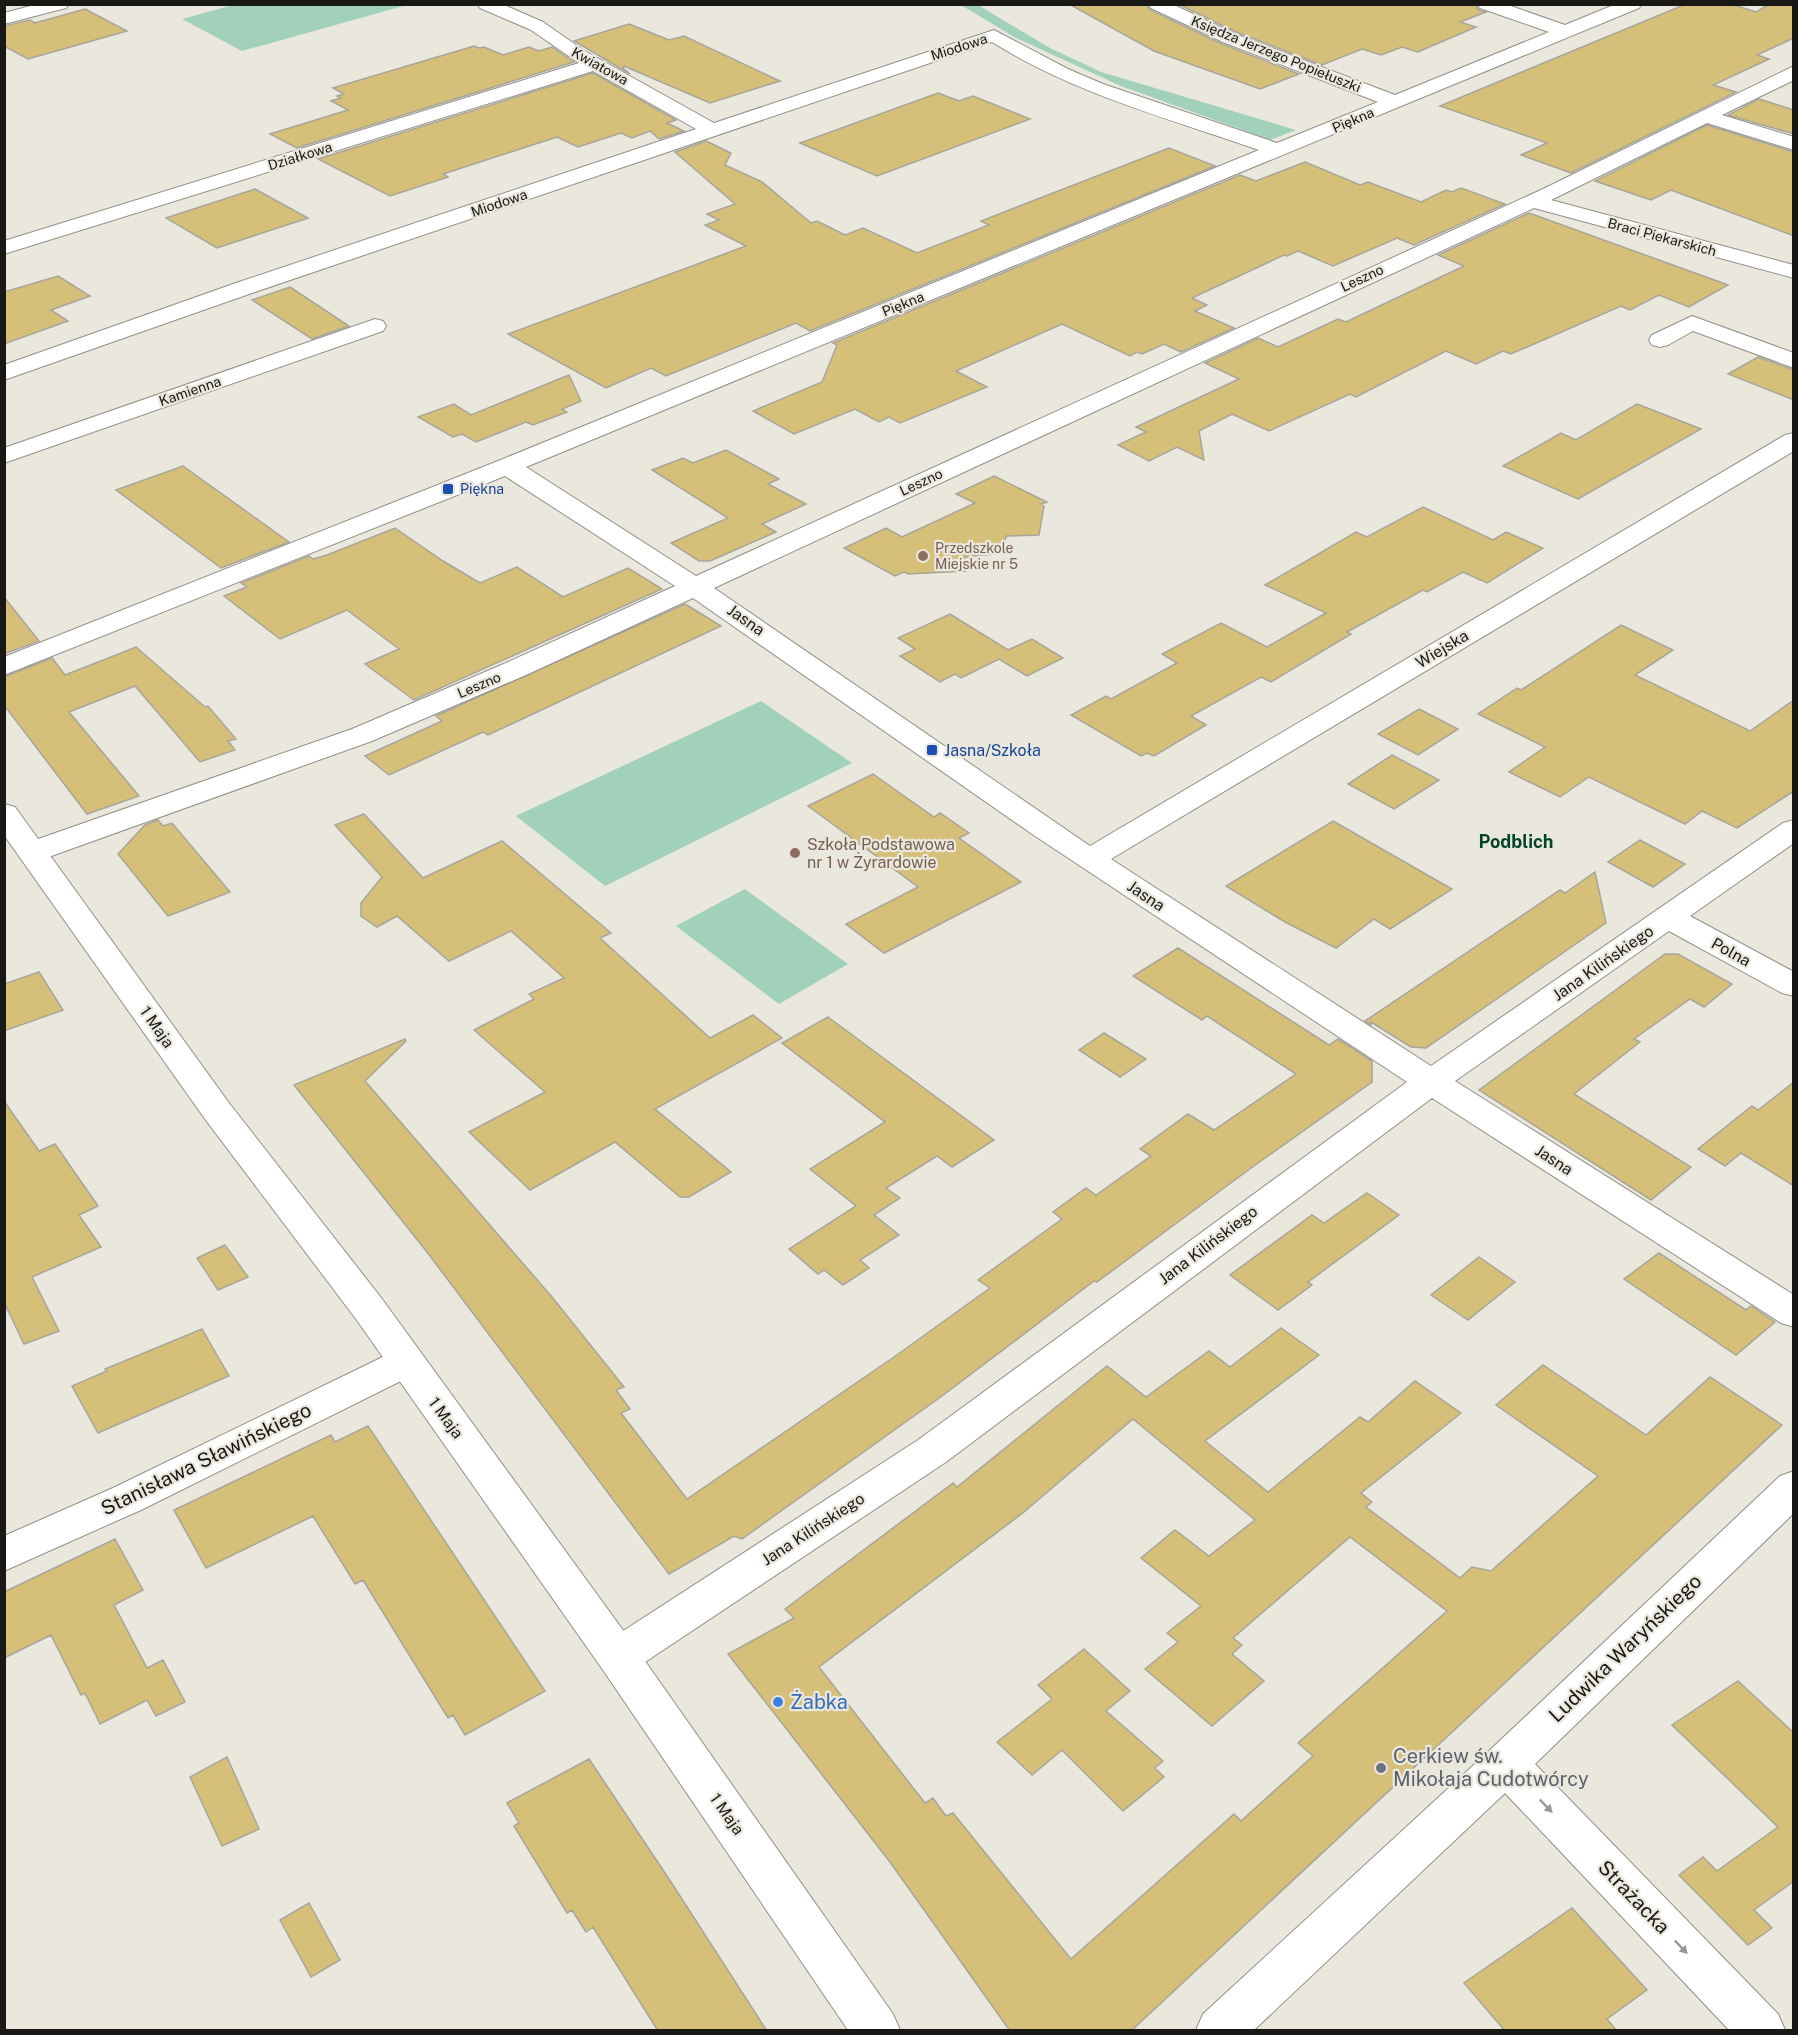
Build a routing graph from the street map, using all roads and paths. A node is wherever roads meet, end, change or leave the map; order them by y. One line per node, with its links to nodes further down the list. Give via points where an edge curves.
1 (60, 4): 6 (street)
2 (486, 4): 8 (street, Kwiatowa, via 537,26)
3 (1157, 4): 10 (street, Księdza Jerzego Popiełuszki, via 1229,38)
4 (1486, 4): 7 (street)
5 (1633, 4): 7 (street, Piękna)
6 (4, 20)
7 (1566, 32): 10 (street, Piękna)
8 (596, 64): 12 (street, Kwiatowa); 16 (street, Działkowa)
9 (1794, 72): 11 (street, Leszno)
10 (1397, 102): 14 (street, Piękna)
11 (1704, 116): 13 (street); 15 (street, Leszno)
12 (713, 130): 14 (street, Miodowa, via 994,35 1021,54 1081,82); 21 (street, Miodowa)
13 (1794, 144)
14 (1278, 150): 24 (street, Piękna)
15 (1530, 201): 17 (street, Braci Piekarskich); 25 (street, Leszno)
16 (4, 248)
17 (1794, 272)
18 (375, 326): 23 (street, Kamienna)
19 (1660, 340): 20 (street, via 1692,323)
20 (1794, 361)
21 (4, 373)
22 (1794, 440): 30 (street, Wiejska)
23 (4, 456)
24 (507, 466): 25 (street, Jasna); 26 (street, Piękna)
25 (696, 586): 29 (street, Leszno, via 362,735); 30 (street, Jasna)
26 (4, 668)
27 (4, 813): 29 (street, 1 Maja)
28 (1794, 829): 31 (street, Jana Kilińskiego)
29 (32, 852): 35 (street, 1 Maja, via 217,1111)
30 (1090, 859): 33 (street, Jasna)
31 (1669, 918): 32 (street, Polna); 33 (street, Jana Kilińskiego)
32 (1794, 986)
33 (1431, 1081): 34 (street, Jasna); 38 (street, Jana Kilińskiego, via 932,1451)
34 (1794, 1313)
35 (405, 1362): 37 (street, Stanisława Sławińskiego, via 128,1499); 38 (street, 1 Maja)
36 (1791, 1495): 39 (street, Ludwika Waryńskiego)
37 (4, 1554)
38 (618, 1657): 40 (street, 1 Maja)
39 (1506, 1764): 41 (street, Ludwika Waryńskiego); 42 (street, Strażacka, one-way to 42)
40 (876, 2031)
41 (1220, 2031)
42 (1761, 2031)

